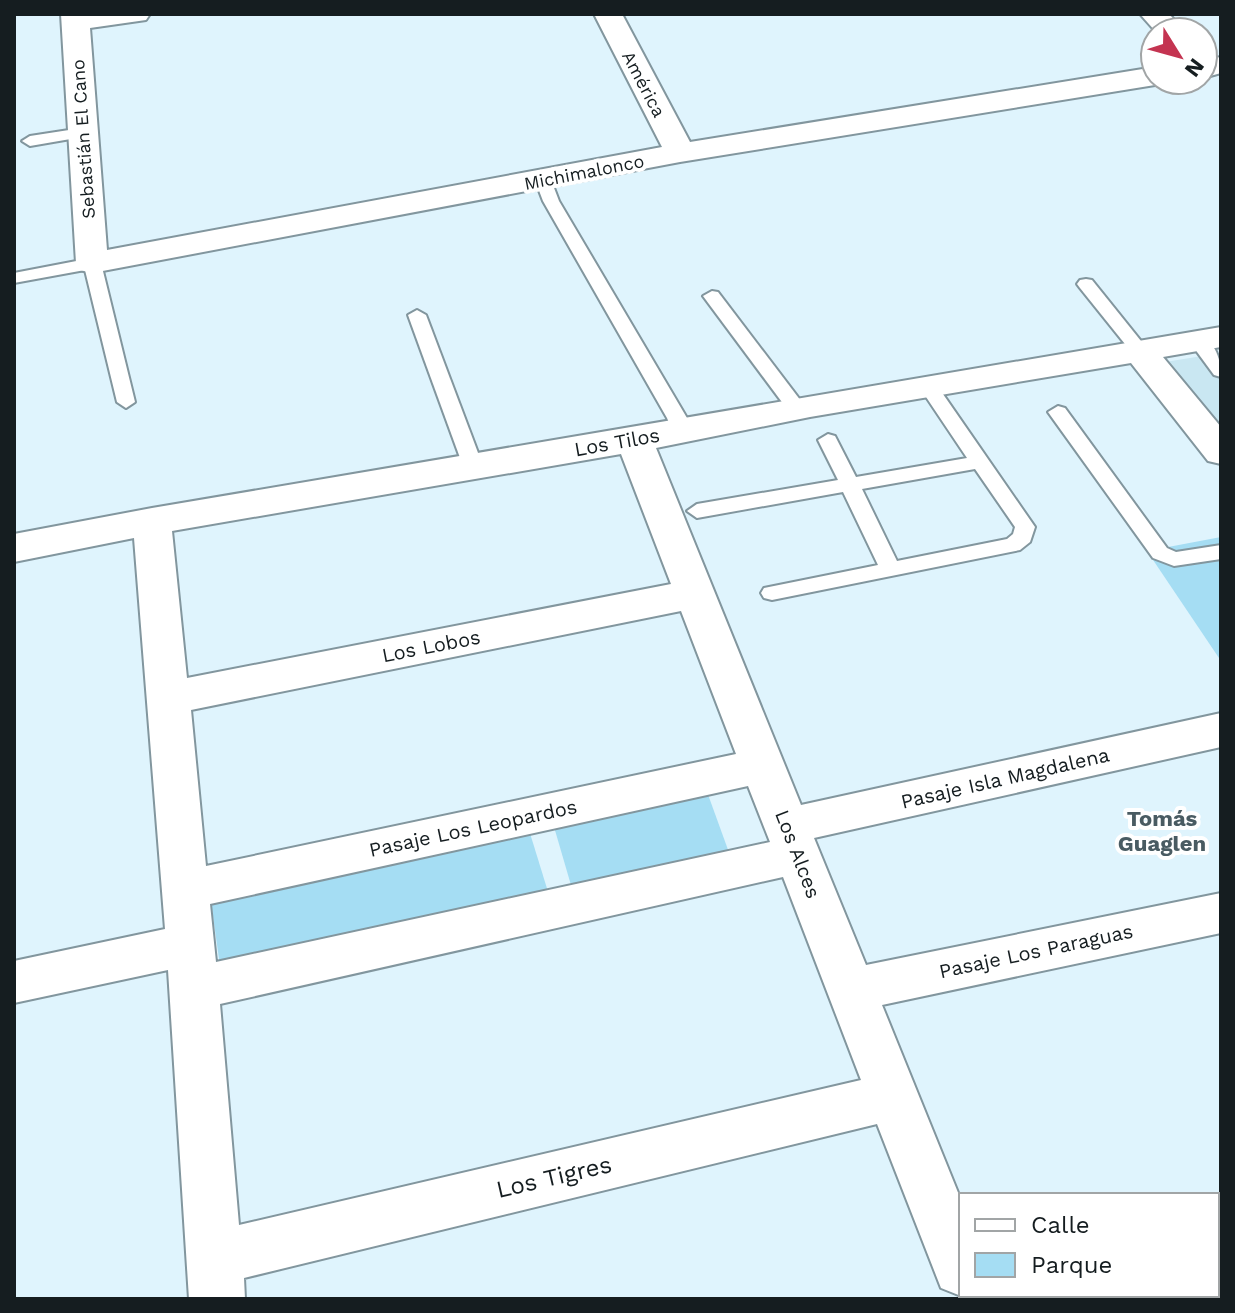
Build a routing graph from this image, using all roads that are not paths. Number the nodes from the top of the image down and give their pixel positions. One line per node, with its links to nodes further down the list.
1 (136, 14): 3 (street)
2 (608, 14): 7 (street, América)
3 (75, 18): 5 (street, Sebastián El Cano)
4 (1139, 79): 7 (street, Michimalonco)
5 (82, 133): 6 (lane); 9 (street, Sebastián El Cano)
6 (30, 141)
7 (680, 153): 8 (street, Michimalonco)
8 (543, 180): 9 (street, Michimalonco); 21 (lane)
9 (92, 263): 10 (lane, Michimalonco); 18 (lane)
10 (14, 278)
11 (1086, 284): 15 (lane)
12 (712, 296): 19 (lane)
13 (417, 315): 26 (lane)
14 (1210, 339): 15 (street, Los Tilos); 16 (lane)
15 (1139, 350): 17 (street, Los Tilos); 24 (street)
16 (1221, 371)
17 (929, 388): 19 (street, Los Tilos); 25 (lane)
18 (126, 402)
19 (797, 409): 21 (street, Los Tilos)
20 (1058, 412): 31 (lane)
21 (681, 431): 22 (street, Los Tilos)
22 (634, 440): 26 (street, Los Tilos); 34 (street, Los Alces)
23 (828, 440): 27 (lane)
24 (1221, 452)
25 (980, 462): 27 (lane); 32 (lane)
26 (473, 466): 29 (street, Los Tilos)
27 (849, 487): 28 (lane); 32 (lane)
28 (697, 511)
29 (152, 521): 30 (street, Los Tilos); 35 (street)
30 (14, 548)
31 (1221, 552)
32 (890, 567): 33 (lane)
33 (772, 593)
34 (695, 594): 35 (street, Los Lobos); 37 (street, Los Alces)
35 (168, 698): 39 (street)
36 (1221, 730): 38 (street, Pasaje Isla Magdalena)
37 (763, 766): 38 (street, Los Alces); 39 (street, Pasaje Los Leopardos)
38 (793, 840): 41 (street, Pasaje Isla Magdalena); 43 (street, Los Alces)
39 (183, 890): 41 (street)
40 (1221, 913): 43 (street, Pasaje Los Paraguas)
41 (191, 967): 42 (street, Pasaje Isla Magdalena); 46 (street)
42 (14, 982)
43 (851, 990): 44 (street, Los Alces)
44 (893, 1096): 45 (street, Los Alces); 46 (street, Los Tigres)
45 (959, 1264)
46 (215, 1278)

